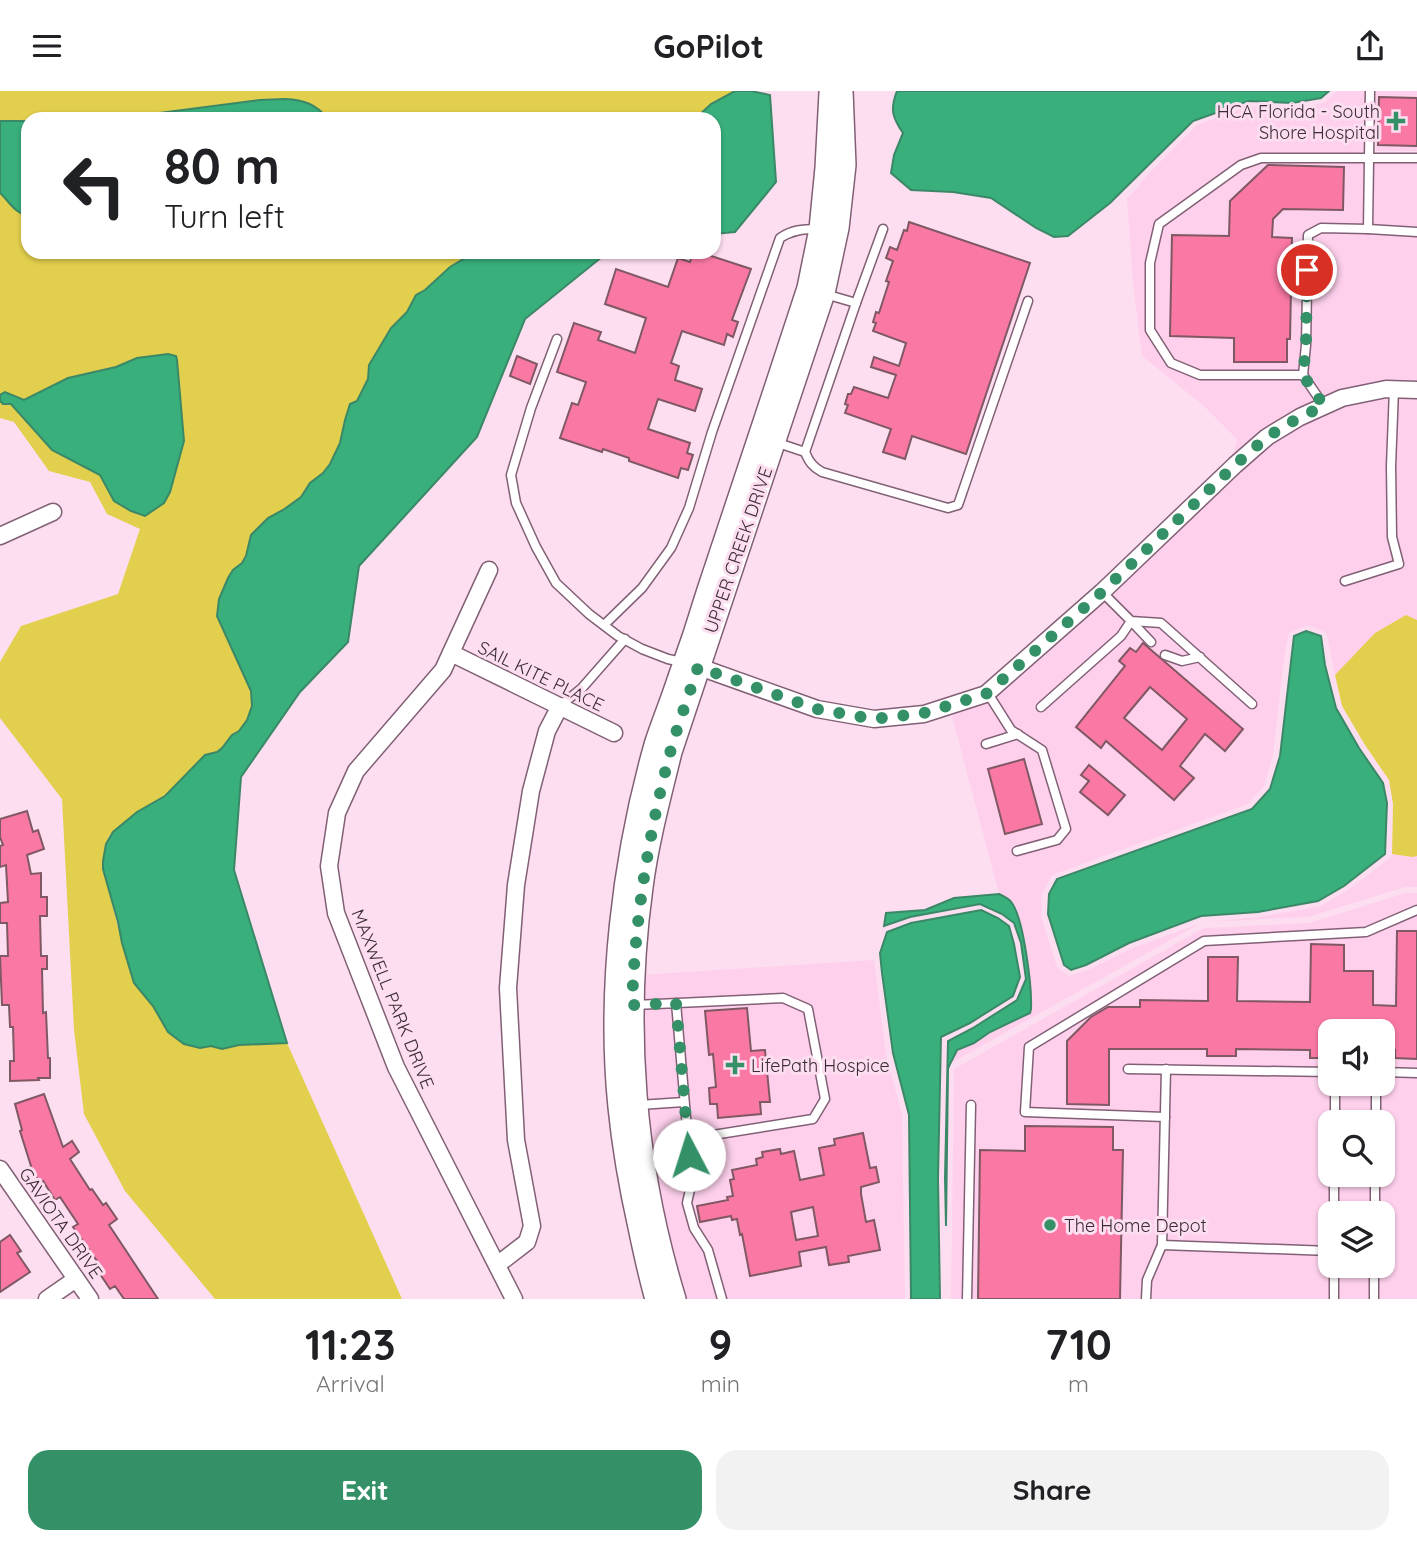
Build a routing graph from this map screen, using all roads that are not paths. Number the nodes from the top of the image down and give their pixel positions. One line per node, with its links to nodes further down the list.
1 (830, 91): 6 (street, UPPER CREEK DRIVE)
2 (842, 91): 10 (street, UPPER CREEK DRIVE)
3 (1370, 91): 4 (lane)
4 (1368, 157): 5 (lane); 8 (lane); 14 (lane)
5 (1417, 158)
6 (820, 229): 10 (street, UPPER CREEK DRIVE); 26 (lane)
7 (883, 229): 12 (lane)
8 (1368, 229): 9 (lane); 14 (lane)
9 (1417, 232)
10 (816, 291): 12 (lane); 18 (street, UPPER CREEK DRIVE); 32 (street, UPPER CREEK DRIVE)
11 (1028, 301): 19 (lane)
12 (856, 303): 19 (lane)
13 (558, 339): 26 (lane)
14 (1303, 375): 17 (lane)
15 (1394, 389): 16 (street); 17 (street); 23 (lane)
16 (1417, 390)
17 (1324, 406): 24 (street)
18 (775, 442): 19 (lane); 32 (street, UPPER CREEK DRIVE)
19 (805, 452)
20 (53, 512): 21 (street)
21 (0, 536)
22 (489, 570): 29 (street, MAXWELL PARK DRIVE)
23 (1345, 581)
24 (1102, 592): 25 (lane); 33 (street)
25 (1131, 621): 28 (lane); 31 (lane); 36 (lane)
26 (604, 625): 27 (lane)
27 (625, 639): 32 (lane); 35 (lane)
28 (1151, 642)
29 (451, 653): 35 (street, SAIL KITE PLACE); 57 (street, MAXWELL PARK DRIVE)
30 (1165, 655): 31 (lane)
31 (1200, 657): 34 (lane)
32 (691, 664): 33 (street); 43 (street, UPPER CREEK DRIVE); 51 (street, UPPER CREEK DRIVE)
33 (987, 692): 38 (lane)
34 (1252, 704)
35 (560, 706): 37 (street, SAIL KITE PLACE); 57 (street)
36 (1041, 708)
37 (614, 733)
38 (1018, 734): 39 (lane); 40 (lane)
39 (986, 744)
40 (1017, 852)
41 (1417, 910): 52 (lane)
42 (676, 1003): 43 (lane); 49 (lane); 53 (lane)
43 (632, 1005): 51 (street, UPPER CREEK DRIVE)
44 (1128, 1069): 45 (lane)
45 (1166, 1069): 46 (lane); 52 (lane)
46 (1318, 1072)
47 (1395, 1072): 48 (lane)
48 (1417, 1073)
49 (684, 1102): 51 (lane); 53 (lane)
50 (971, 1105): 67 (lane)
51 (628, 1106): 64 (street, UPPER CREEK DRIVE); 65 (street, UPPER CREEK DRIVE)
52 (1165, 1117): 55 (lane)
53 (688, 1139): 66 (lane)
54 (0, 1169): 60 (street, GAVIOTA DRIVE)
55 (1162, 1245): 56 (lane); 68 (lane)
56 (1318, 1251)
57 (497, 1265): 63 (street, MAXWELL PARK DRIVE)
58 (1334, 1278): 69 (lane)
59 (1374, 1278): 70 (lane)
60 (76, 1279): 61 (street); 62 (street, GAVIOTA DRIVE)
61 (47, 1299)
62 (90, 1299)
63 (514, 1299)
64 (656, 1299)
65 (675, 1299)
66 (722, 1299)
67 (967, 1299)
68 (1146, 1299)
69 (1334, 1299)
70 (1374, 1299)

